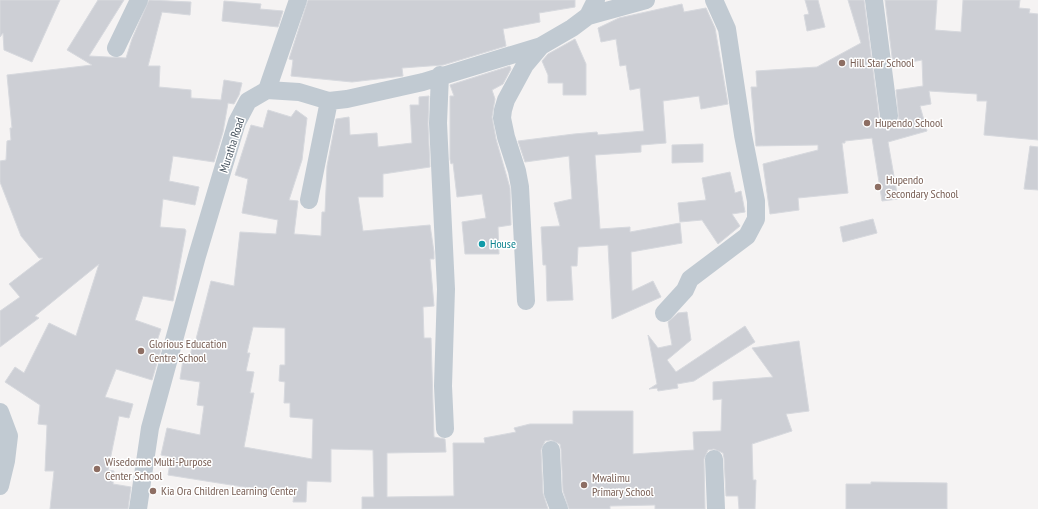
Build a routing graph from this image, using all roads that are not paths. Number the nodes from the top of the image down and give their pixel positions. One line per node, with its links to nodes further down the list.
1 (139, 0): 9 (street)
2 (298, 0): 11 (street)
3 (596, 0): 7 (street)
4 (646, 0): 7 (street)
5 (714, 0): 16 (street)
6 (874, 0): 13 (street)
7 (588, 16): 8 (street)
8 (541, 46): 10 (street); 15 (street)
9 (116, 48)
10 (440, 75): 12 (street); 18 (street)
11 (267, 90): 12 (street); 22 (street, Muratha Road)
12 (328, 101): 14 (street)
13 (889, 116)
14 (309, 200)
15 (526, 302)
16 (664, 313)
17 (0, 412): 21 (street)
18 (445, 429)
19 (551, 450): 23 (street)
20 (714, 459): 24 (street)
21 (0, 486)
22 (138, 509)
23 (559, 509)
24 (716, 509)

